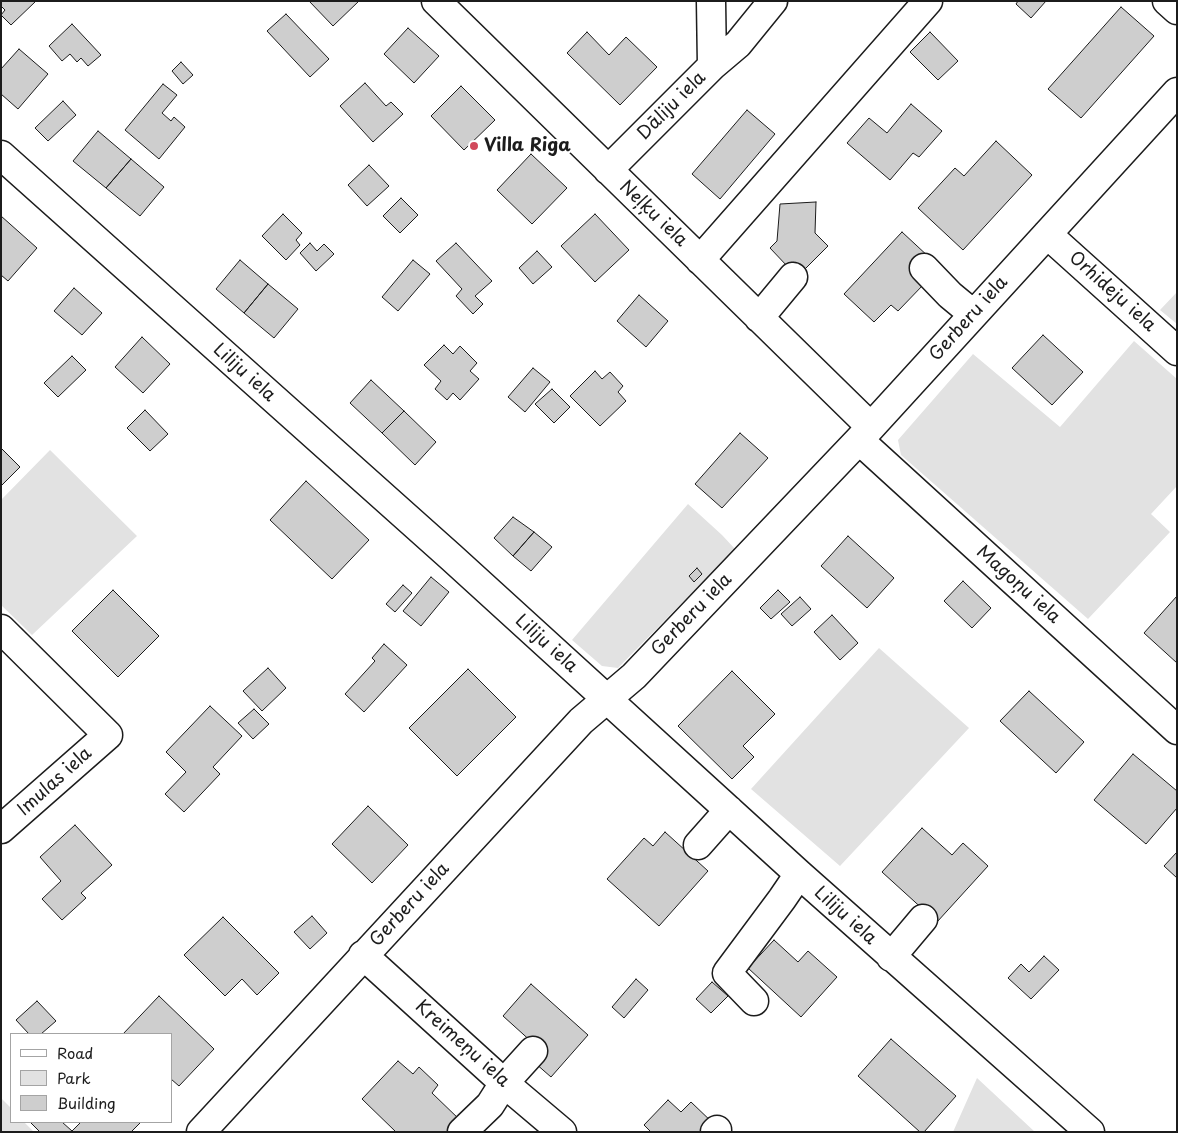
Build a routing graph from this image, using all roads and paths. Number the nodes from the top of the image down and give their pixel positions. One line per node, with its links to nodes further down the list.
1 (436, 1): 10 (street, Neļķu iela)
2 (711, 1): 7 (street, Dāliju iela)
3 (774, 1): 7 (street)
4 (928, 1): 12 (street)
5 (1167, 1): 6 (street)
6 (1177, 10)
7 (712, 66): 10 (street, Dāliju iela)
8 (1177, 92): 11 (street, Gerberu iela)
9 (1, 155): 20 (street, Liliju iela)
10 (608, 170): 12 (street, Neļķu iela)
11 (1047, 234): 15 (street, Gerberu iela); 17 (street, Orhideju iela)
12 (700, 260): 16 (street, Neļķu iela)
13 (924, 268): 15 (street)
14 (793, 277): 16 (street)
15 (973, 314): 18 (street, Gerberu iela)
16 (759, 318): 18 (street, Neļķu iela)
17 (1177, 351)
18 (865, 434): 20 (street, Gerberu iela); 21 (street, Magoņu iela)
19 (1, 629): 23 (street, Imulas iela)
20 (607, 699): 22 (street, Liliju iela); 27 (street, Gerberu iela)
21 (1177, 730)
22 (729, 810): 24 (street); 25 (street, Liliju iela)
23 (1, 829)
24 (698, 845)
25 (799, 874): 28 (street, Liliju iela); 29 (street)
26 (923, 919): 28 (street)
27 (363, 955): 31 (street, Kreimeņu iela); 32 (street, Gerberu iela)
28 (891, 956): 35 (street, Liliju iela)
29 (754, 1002)
30 (533, 1051): 31 (street)
31 (504, 1083): 33 (street); 34 (street, Kreimeņu iela)
32 (201, 1132)
33 (462, 1132)
34 (562, 1132)
35 (1090, 1132)

